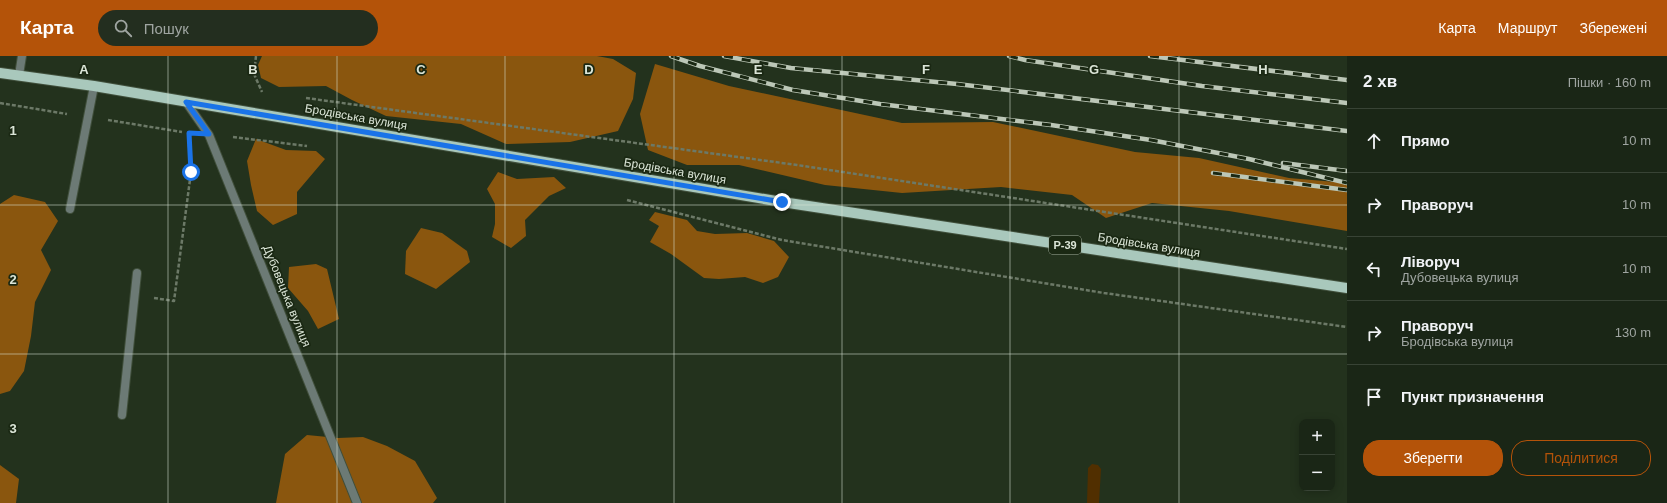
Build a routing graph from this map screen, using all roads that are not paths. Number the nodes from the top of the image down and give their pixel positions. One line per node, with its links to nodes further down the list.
1 (22, 56): 3 (street)
2 (0, 72): 3 (main road, Бродівська вулиця / Р-39)
3 (19, 75): 4 (main road, Бродівська вулиця / Р-39)
4 (94, 86): 5 (main road, Бродівська вулиця / Р-39); 6 (street)
5 (186, 102): 8 (main road, Бродівська вулиця / Р-39); 10 (street, Дубовецька вулиця)
6 (70, 209)
7 (137, 273): 9 (street)
8 (1347, 288)
9 (122, 415)
10 (357, 503)

